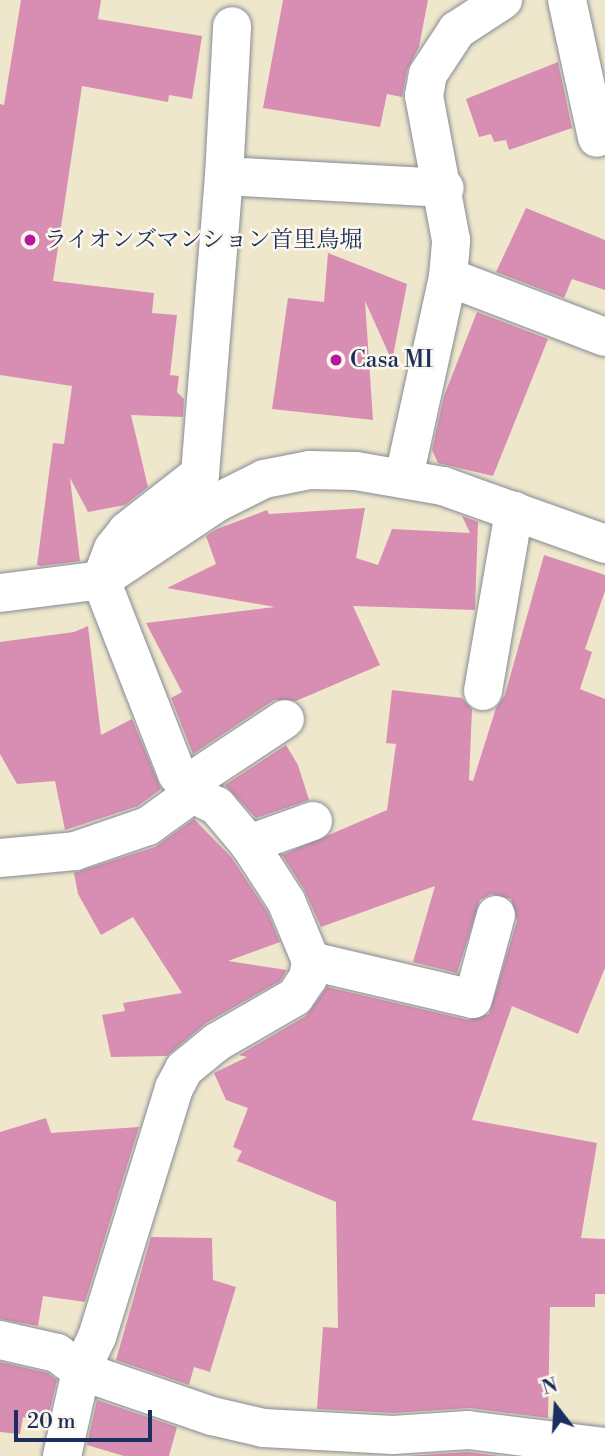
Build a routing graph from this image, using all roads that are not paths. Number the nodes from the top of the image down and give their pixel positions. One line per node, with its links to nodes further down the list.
1 (503, 0): 6 (street)
2 (567, 0): 4 (street)
3 (232, 26): 5 (street)
4 (597, 138)
5 (223, 176): 6 (street); 12 (street)
6 (444, 188): 7 (street)
7 (449, 276): 8 (street); 9 (street)
8 (605, 337)
9 (404, 477): 10 (street); 12 (street)
10 (513, 510): 11 (street); 14 (street)
11 (605, 544)
12 (101, 580): 13 (street); 16 (street)
13 (0, 593)
14 (483, 691)
15 (285, 719): 16 (street)
16 (192, 794): 18 (street); 19 (street)
17 (313, 821): 18 (street)
18 (249, 844): 21 (street)
19 (0, 858)
20 (496, 915): 21 (street)
21 (311, 961): 23 (street)
22 (0, 1340): 23 (street)
23 (81, 1371): 24 (street); 26 (street)
24 (392, 1445): 25 (street)
25 (600, 1450)
26 (62, 1456)

